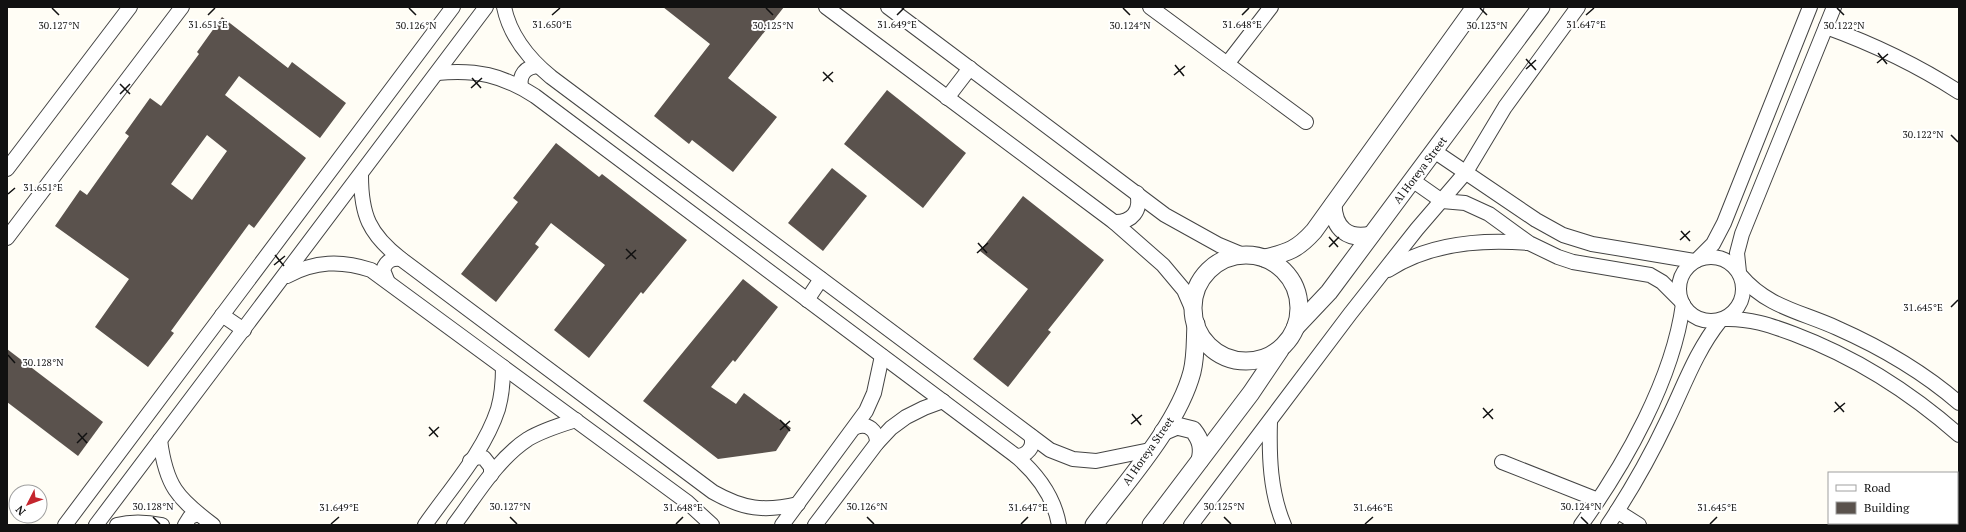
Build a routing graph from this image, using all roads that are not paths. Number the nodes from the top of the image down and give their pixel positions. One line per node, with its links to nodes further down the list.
1 (130, 7): 25 (street)
2 (182, 7): 34 (street)
3 (453, 7): 47 (street)
4 (486, 7): 19 (street)
5 (504, 7): 17 (street)
6 (826, 7): 22 (street)
7 (888, 7): 18 (street)
8 (1150, 7): 16 (street)
9 (1271, 7): 16 (street)
10 (1475, 7): 31 (street)
11 (1541, 7): 24 (street, Al Horeya Street)
12 (1578, 7): 26 (street)
13 (1810, 7): 39 (street)
14 (1834, 7): 15 (street)
15 (1826, 27): 21 (street); 41 (street)
16 (1227, 64): 23 (street)
17 (538, 66): 20 (street); 43 (street)
18 (970, 68): 22 (street); 29 (street)
19 (437, 73): 20 (street); 27 (street)
20 (521, 88): 45 (street)
21 (1959, 92)
22 (947, 98): 32 (street)
23 (1306, 122)
24 (1434, 151): 26 (street); 28 (street, Al Horeya Street)
25 (7, 169)
26 (1466, 172): 30 (street); 39 (street)
27 (361, 175): 38 (street); 42 (street)
28 (1412, 180): 30 (street); 33 (street, Al Horeya Street)
29 (1136, 193): 32 (street); 36 (street)
30 (1442, 201): 35 (street); 40 (street)
31 (1333, 205): 33 (street); 37 (street)
32 (1114, 222): 48 (street)
33 (1371, 235): 50 (street, Al Horeya Street)
34 (7, 238)
35 (1529, 243): 40 (street); 46 (street)
36 (1243, 255): 37 (street); 48 (street)
37 (1264, 258): 50 (street)
38 (401, 260): 44 (street); 72 (street)
39 (1696, 261): 41 (street); 46 (street)
40 (1381, 274): 59 (street)
41 (1740, 274): 49 (street); 55 (street)
42 (284, 277): 44 (street); 51 (street)
43 (821, 279): 45 (street); 63 (street)
44 (387, 280): 54 (street)
45 (808, 300): 53 (street)
46 (1682, 302): 49 (street); 73 (street)
47 (222, 315): 51 (street); 78 (street)
48 (1195, 318): 52 (street); 61 (street, Al Horeya Street)
49 (1722, 320): 57 (street); 76 (street)
50 (1295, 328): 52 (street)
51 (244, 330): 64 (street)
52 (1283, 346): 68 (street)
53 (882, 356): 56 (street); 60 (street)
54 (503, 367): 58 (street); 69 (street)
55 (1955, 399): 57 (street)
56 (943, 401): 65 (street); 67 (street)
57 (1935, 414): 62 (street)
58 (576, 420): 71 (street); 74 (street)
59 (1270, 421): 92 (street); 93 (street)
60 (856, 427): 65 (street); 75 (street)
61 (1163, 432): 66 (street, Al Horeya Street); 68 (street)
62 (1959, 434)
63 (1031, 436): 66 (street); 67 (street)
64 (160, 440): 77 (street); 79 (street)
65 (877, 443): 88 (street)
66 (1150, 450): 90 (street, Al Horeya Street)
67 (1016, 456): 89 (street)
68 (1200, 460): 91 (street)
69 (470, 461): 71 (street); 84 (street)
70 (1502, 462): 73 (street)
71 (491, 475): 85 (street)
72 (700, 483): 74 (street); 75 (street)
73 (1602, 494): 76 (street); 94 (street)
74 (687, 502): 86 (street)
75 (798, 504): 87 (street)
76 (1621, 505): 95 (street); 96 (street)
77 (198, 514): 82 (street); 83 (street)
78 (65, 525)
79 (96, 525)
80 (117, 525): 81 (street)
81 (162, 525)
82 (184, 525)
83 (213, 525)
84 (424, 525)
85 (454, 525)
86 (712, 525)
87 (782, 525)
88 (815, 525)
89 (1059, 525)
90 (1094, 525)
91 (1151, 525)
92 (1190, 525)
93 (1284, 525)
94 (1581, 525)
95 (1608, 525)
96 (1639, 525)

